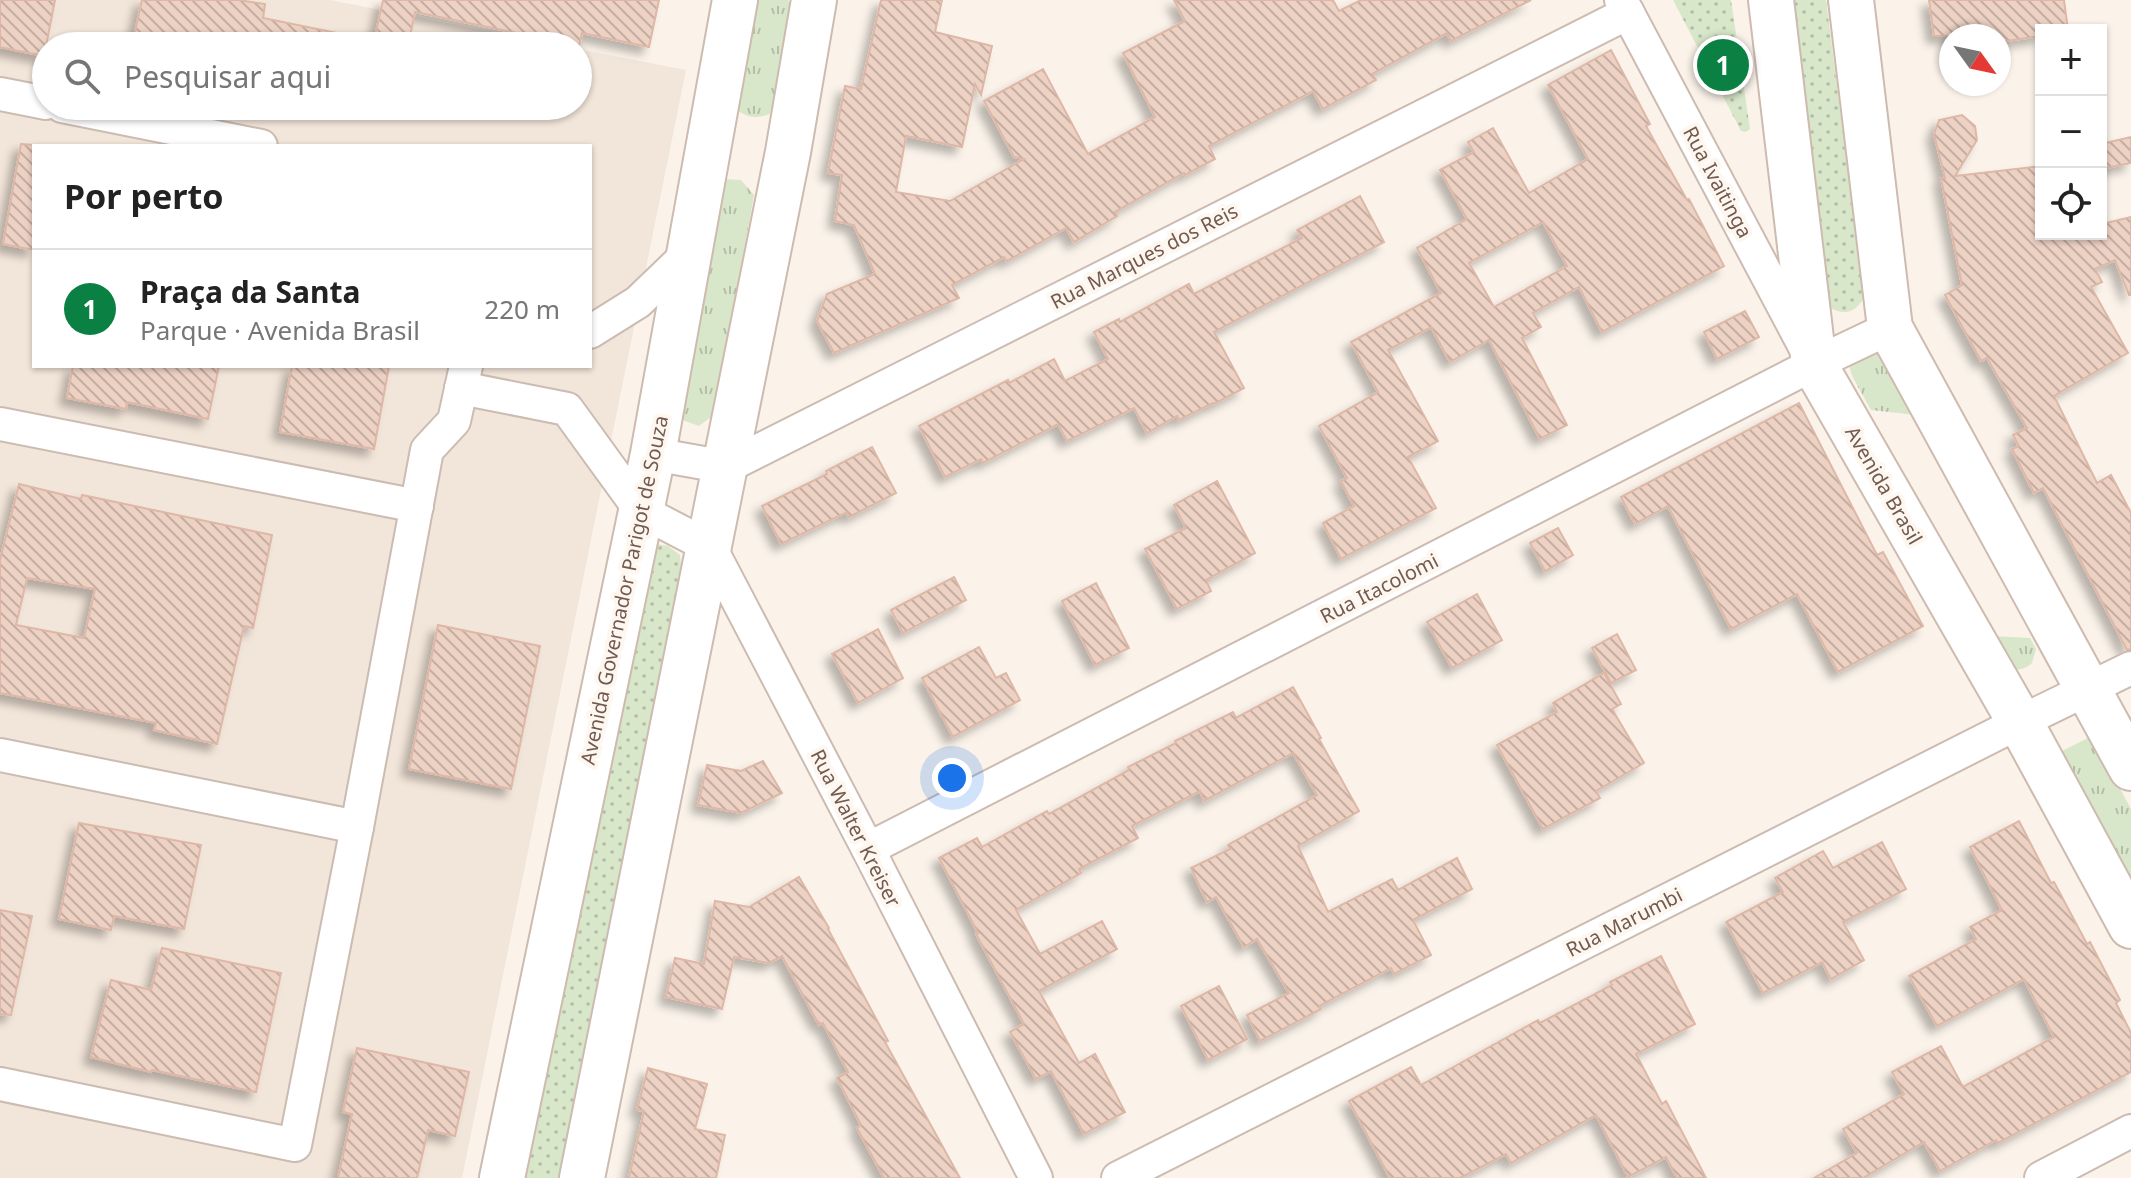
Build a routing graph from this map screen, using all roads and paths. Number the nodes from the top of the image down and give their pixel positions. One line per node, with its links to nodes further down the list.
1 (735, 0): 10 (street, Avenida Governador Parigot de Souza)
2 (814, 0): 17 (street)
3 (1771, 0): 13 (street, Avenida Brasil)
4 (1851, 0): 11 (street)
5 (1625, 6): 13 (street, Rua Ivaitinga); 17 (street, Rua Marques dos Reis)
6 (0, 94): 7 (street)
7 (32, 100)
8 (132, 120): 9 (street)
9 (251, 144)
10 (691, 251): 12 (street); 16 (street, Avenida Governador Parigot de Souza)
11 (1890, 328): 13 (street, Rua Itacolomi); 22 (street)
12 (592, 331)
13 (1814, 364): 23 (street, Avenida Brasil); 27 (street, Rua Itacolomi)
14 (463, 377): 18 (street); 19 (street)
15 (0, 424): 18 (street)
16 (653, 454): 17 (street); 19 (street, Avenida Governador Parigot de Souza)
17 (726, 467): 20 (street)
18 (417, 506): 26 (street)
19 (641, 511): 20 (street); 31 (street, Avenida Governador Parigot de Souza)
20 (710, 547): 27 (street, Rua Walter Kreiser); 32 (street)
21 (2131, 668): 22 (street, Rua Marumbi)
22 (2088, 689): 23 (street, Rua Marumbi); 25 (street)
23 (2020, 722): 28 (street, Avenida Brasil); 34 (street, Rua Marumbi)
24 (0, 755): 26 (street)
25 (2131, 768)
26 (357, 827): 29 (street)
27 (868, 849): 33 (street, Rua Walter Kreiser)
28 (2131, 926)
29 (0, 1084)
30 (2131, 1131): 35 (street)
31 (502, 1178)
32 (582, 1178)
33 (1036, 1178)
34 (1118, 1178)
35 (2041, 1178)

